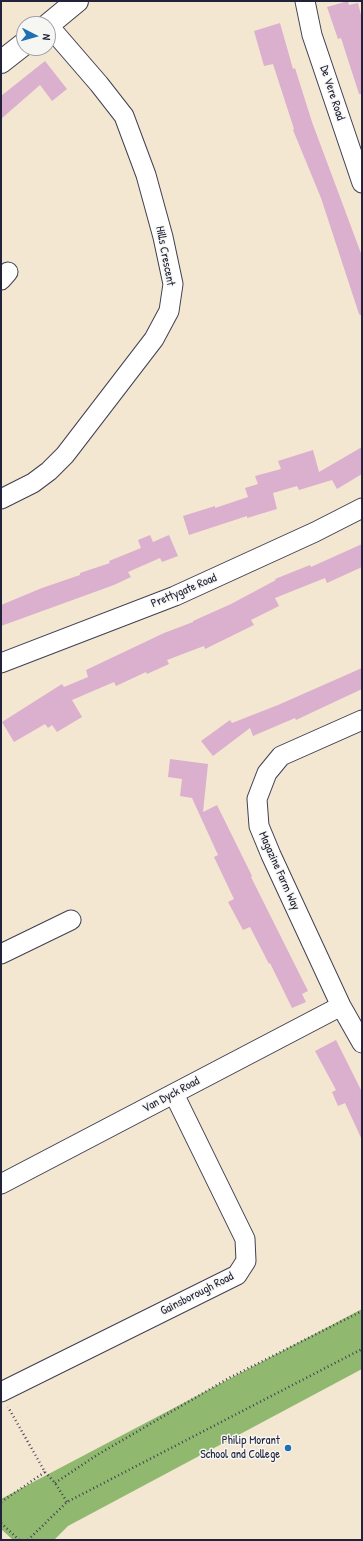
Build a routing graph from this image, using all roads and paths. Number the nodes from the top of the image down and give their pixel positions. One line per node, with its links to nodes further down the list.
1 (77, 1): 3 (street)
2 (304, 1): 7 (street, De Vere Road)
3 (56, 18)
4 (56, 34): 8 (street, Hills Crescent)
5 (16, 50): 6 (street)
6 (1, 62)
7 (362, 183)
8 (1, 499)
9 (362, 508): 10 (street, Prettygate Road)
10 (1, 663)
11 (362, 720): 14 (street, Magazine Farm Way)
12 (71, 920): 13 (street)
13 (1, 954)
14 (341, 1006): 15 (street, Magazine Farm Way); 16 (street, Van Dyck Road)
15 (362, 1043)
16 (174, 1094): 17 (street, Van Dyck Road); 20 (street, Gainsborough Road)
17 (1, 1184)
18 (362, 1311): 22 (path)
19 (362, 1349): 24 (path)
20 (3, 1397): 21 (path)
21 (45, 1472): 22 (path); 23 (path)
22 (55, 1483): 24 (path)
23 (1, 1502)
24 (67, 1502): 27 (path)
25 (1, 1523): 26 (path)
26 (19, 1540)
27 (28, 1540)

